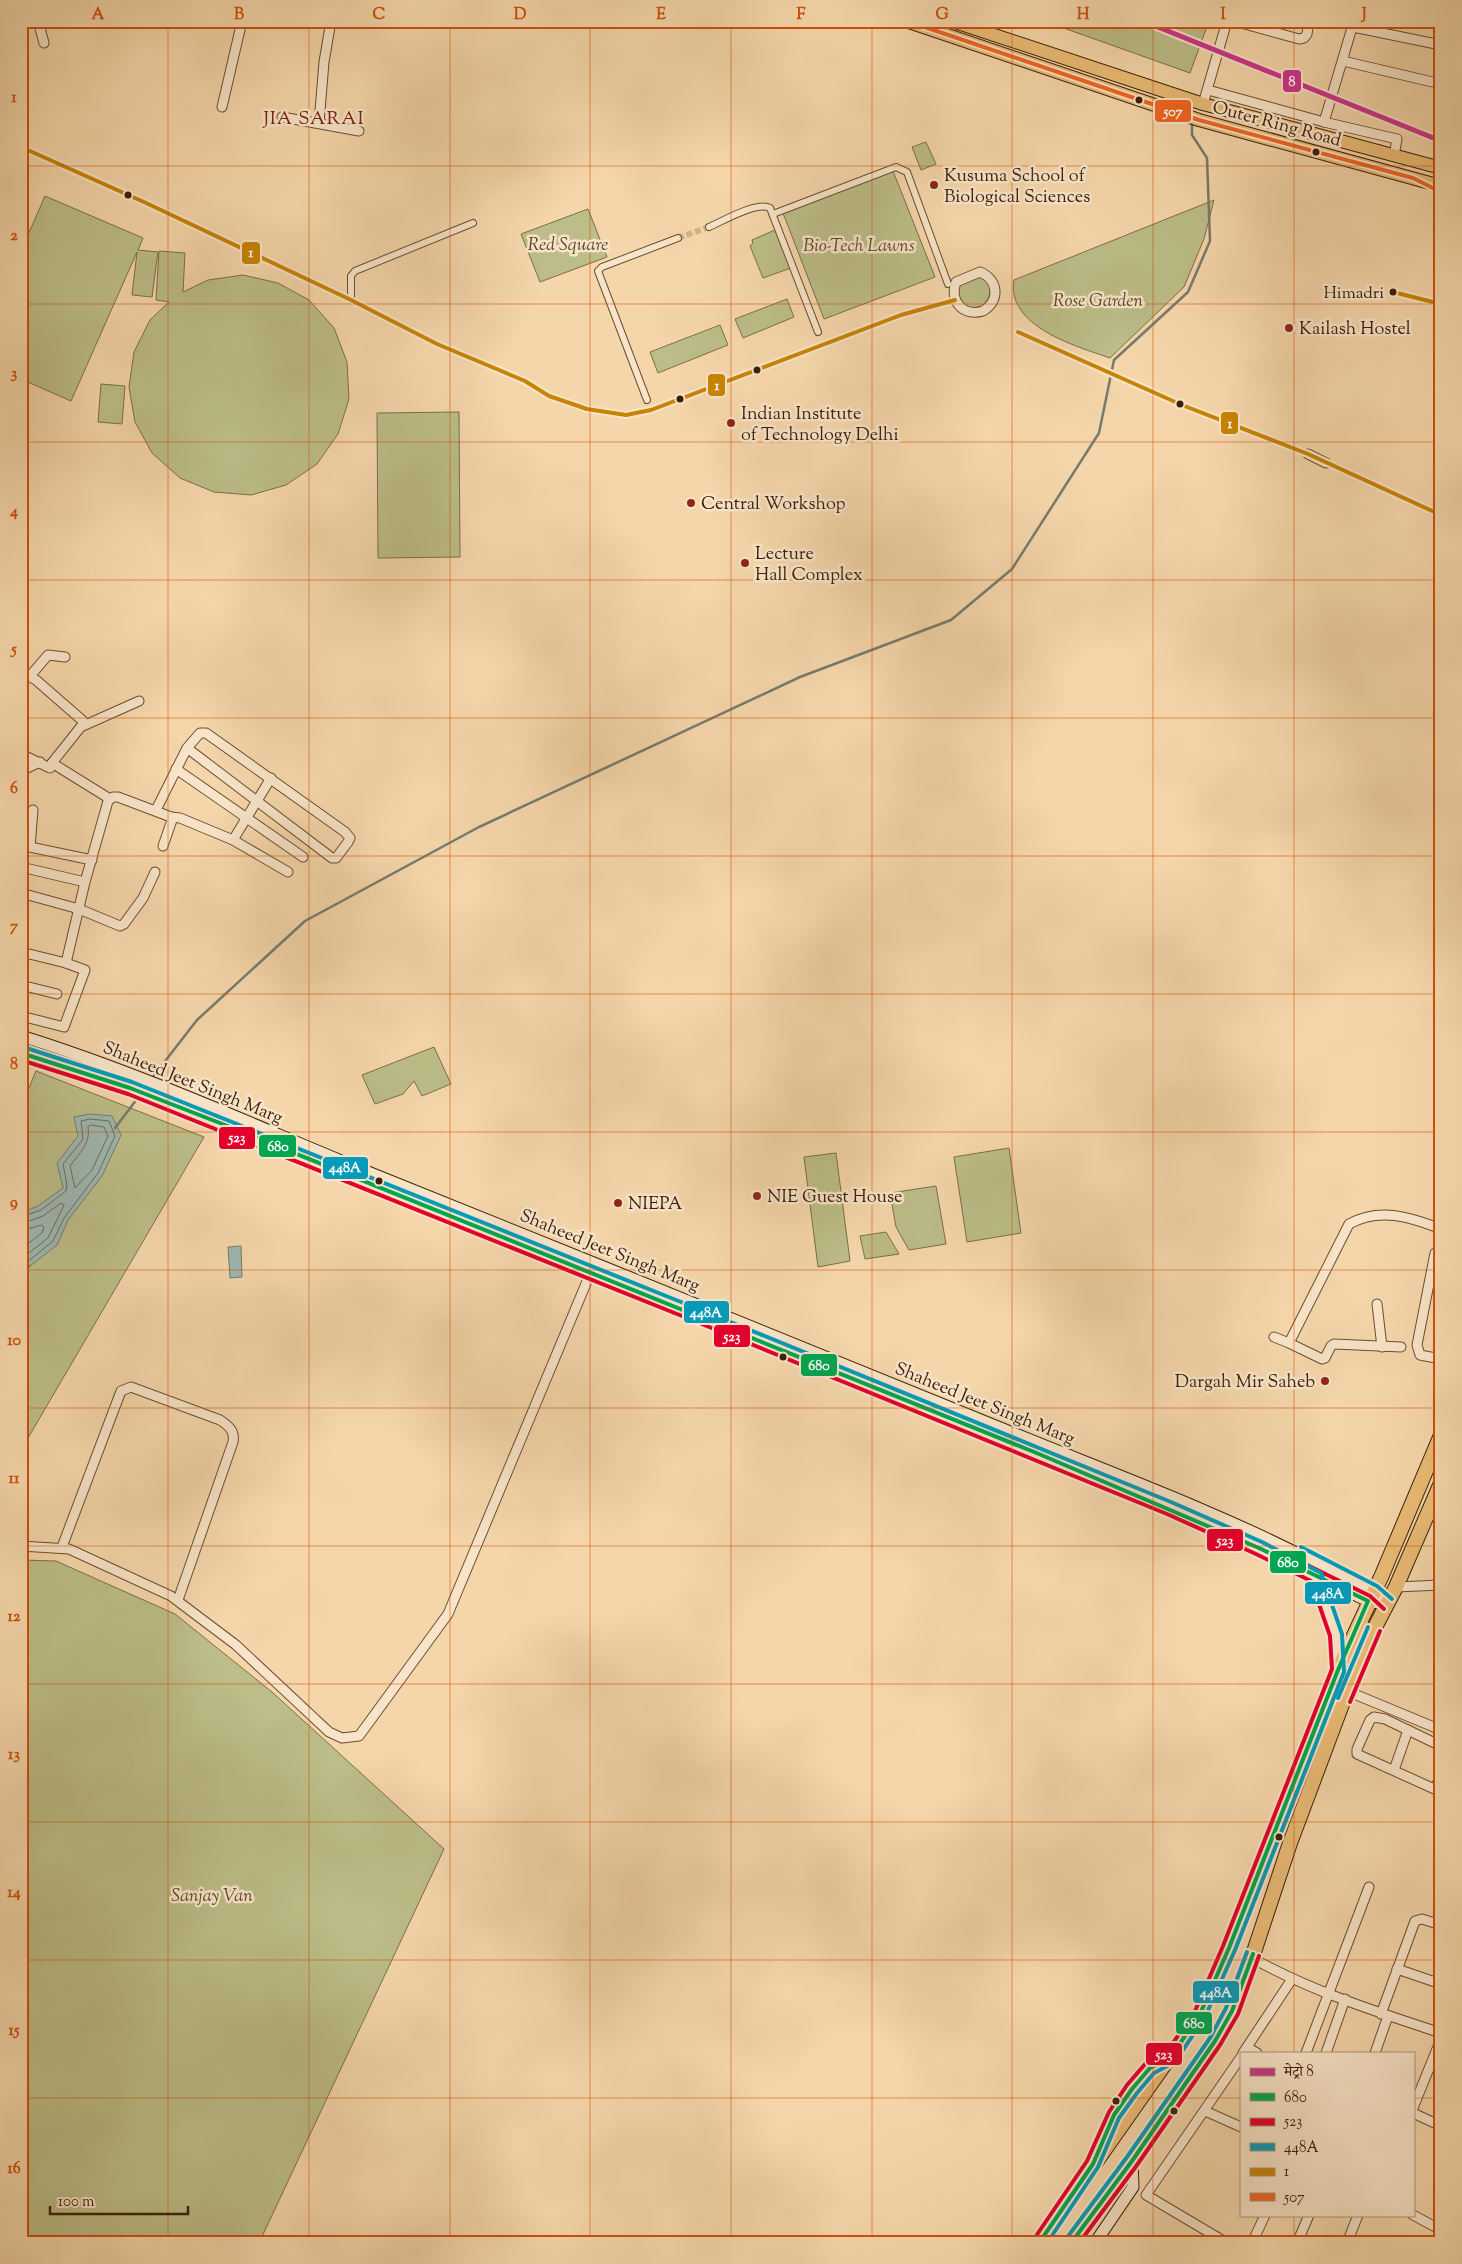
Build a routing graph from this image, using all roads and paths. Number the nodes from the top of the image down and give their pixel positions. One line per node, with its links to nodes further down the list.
1 (38, 21): 10 (street)
2 (242, 21): 17 (street)
3 (331, 21): 21 (street)
4 (906, 21): 25 (main road, Outer Ring Road)
5 (952, 21): 15 (main road, Outer Ring Road)
6 (1227, 21): 14 (street)
7 (1234, 21): 8 (street)
8 (1309, 21)
9 (1352, 23): 11 (street); 12 (street)
10 (44, 43)
11 (1441, 45)
12 (1343, 60): 13 (street); 20 (street)
13 (1441, 84)
14 (1208, 90): 15 (street); 16 (street)
15 (1203, 104): 19 (main road, Outer Ring Road)
16 (1268, 106): 19 (street); 20 (street)
17 (222, 107)
18 (282, 117): 21 (street)
19 (1263, 120): 23 (main road, Outer Ring Road)
20 (1324, 122): 23 (street)
21 (319, 124): 22 (street)
22 (360, 131)
23 (1394, 156): 24 (main road, Outer Ring Road)
24 (1441, 168)
25 (1441, 186)
26 (773, 214): 28 (street); 31 (street); 33 (street)
27 (473, 223): 32 (street)
28 (709, 227)
29 (678, 238): 34 (street)
30 (962, 280): 30 (street)
31 (948, 284)
32 (351, 300)
33 (818, 332)
34 (647, 400)
35 (1308, 454): 36 (street)
36 (1326, 462)
37 (65, 657): 38 (street)
38 (25, 674): 40 (street)
39 (139, 701): 40 (street)
40 (83, 726): 44 (street)
41 (187, 748): 45 (street); 47 (street); 49 (street)
42 (21, 754): 43 (street)
43 (40, 762): 44 (street); 46 (street)
44 (52, 763): 48 (street)
45 (176, 770): 51 (street); 53 (street)
46 (21, 771)
47 (271, 778): 49 (street); 49 (street)
48 (110, 799): 51 (street); 57 (street)
49 (258, 800): 53 (street)
50 (33, 810): 57 (street)
51 (156, 810): 52 (street)
52 (171, 817): 54 (street); 55 (street)
53 (246, 818): 54 (street); 56 (street)
54 (233, 840): 60 (street)
55 (163, 846)
56 (303, 857)
57 (92, 860): 61 (street)
58 (21, 867): 61 (street)
59 (156, 872): 63 (street)
60 (288, 872)
61 (85, 882): 63 (street)
62 (21, 893): 63 (street)
63 (79, 909): 65 (street)
64 (21, 952): 65 (street)
65 (66, 964): 68 (street)
66 (21, 985): 67 (street)
67 (57, 994)
68 (21, 1016)
69 (21, 1036): 89 (main road, Shaheed Jeet Singh Marg)
70 (21, 1053): 73 (main road, Shaheed Jeet Singh Marg)
71 (1441, 1229): 78 (street)
72 (1435, 1252): 74 (street)
73 (590, 1274): 86 (main road, Shaheed Jeet Singh Marg); 90 (street)
74 (1430, 1278): 75 (street); 81 (street)
75 (1441, 1278)
76 (1377, 1304): 79 (street)
77 (1274, 1337): 78 (street)
78 (1289, 1343): 79 (street)
79 (1382, 1347): 80 (street)
80 (1401, 1348)
81 (1441, 1359)
82 (1441, 1435): 89 (highway)
83 (1441, 1483): 88 (highway)
84 (21, 1546): 85 (street)
85 (62, 1547): 90 (street); 90 (street)
86 (1316, 1577): 89 (main road, Shaheed Jeet Singh Marg); 92 (main road)
87 (1441, 1585): 88 (street)
88 (1396, 1587): 91 (highway)
89 (1371, 1596): 91 (main road); 92 (highway)
90 (178, 1600)
91 (1388, 1604): 93 (highway)
92 (1338, 1670): 128 (highway)
93 (1347, 1691): 94 (street); 103 (highway)
94 (1419, 1721): 95 (street); 96 (street)
95 (1441, 1730)
96 (1411, 1732): 97 (street); 98 (street); 98 (street)
97 (1441, 1746)
98 (1394, 1770): 100 (street)
99 (1441, 1775): 100 (street)
100 (1438, 1790)
101 (1369, 1887): 107 (street)
102 (1441, 1925): 104 (street)
103 (1252, 1958): 105 (street); 122 (highway)
104 (1397, 1969): 106 (street); 109 (street)
105 (1292, 1978): 107 (street); 112 (street)
106 (1441, 1984)
107 (1329, 1993): 108 (street); 113 (street)
108 (1345, 1999): 109 (street); 114 (street)
109 (1385, 2015): 110 (street); 115 (street)
110 (1441, 2033)
111 (1441, 2039): 117 (street)
112 (1245, 2050)
113 (1306, 2052)
114 (1326, 2052)
115 (1375, 2052)
116 (1240, 2058): 118 (street)
117 (1414, 2106)
118 (1205, 2111): 121 (street); 131 (street)
119 (1414, 2113): 120 (street)
120 (1441, 2126)
121 (1240, 2128)
122 (1132, 2161): 129 (highway); 130 (main road)
123 (1265, 2216): 132 (street)
124 (1309, 2216): 133 (street)
125 (1358, 2216): 134 (street)
126 (1414, 2216): 127 (street)
127 (1441, 2230)
128 (1039, 2243)
129 (1071, 2243)
130 (1095, 2243)
131 (1227, 2243)
132 (1252, 2243)
133 (1296, 2243)
134 (1347, 2243)

